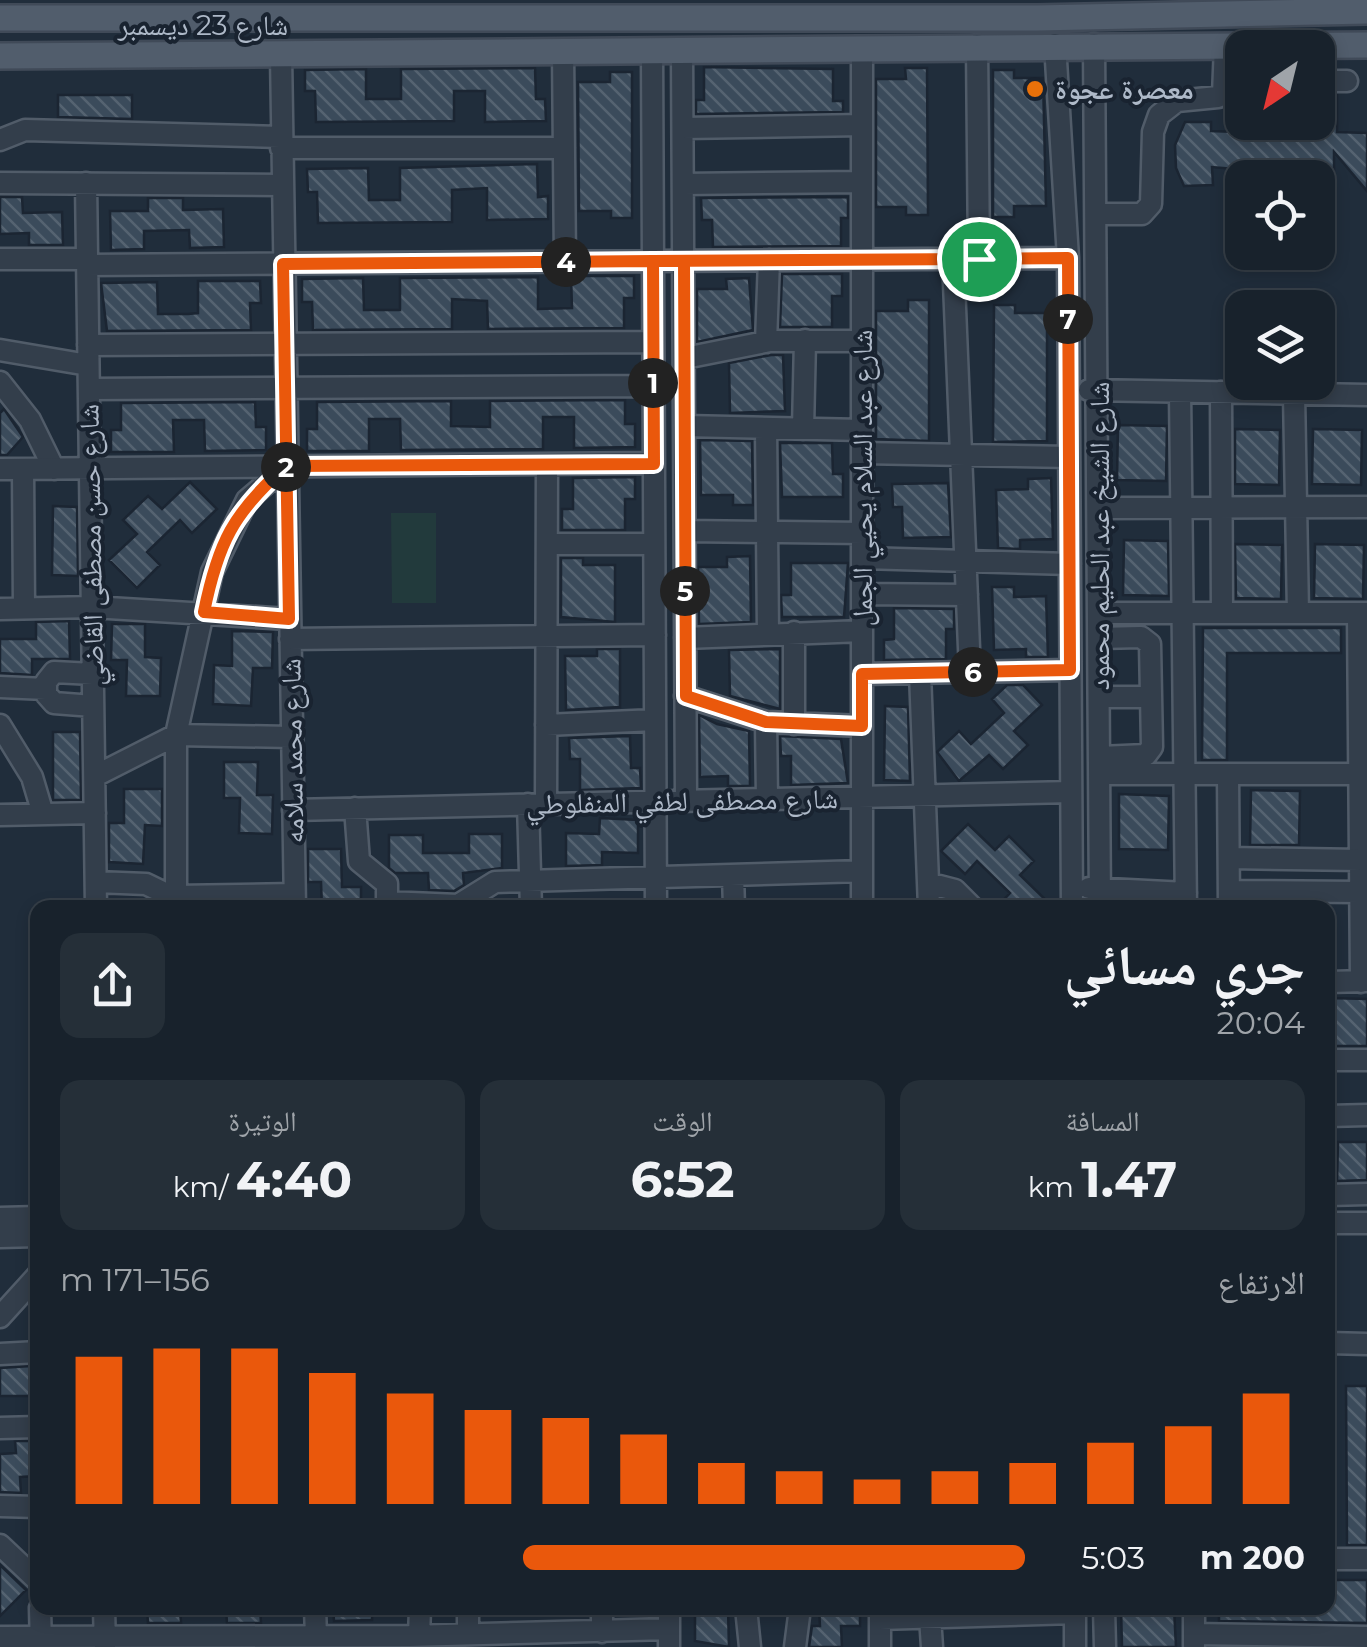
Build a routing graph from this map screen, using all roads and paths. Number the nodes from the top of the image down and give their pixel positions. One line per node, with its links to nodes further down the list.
1 (1191, 6): 9 (main road, شارع 23 ديسمبر); 12 (main road, شارع 23 ديسمبر)
2 (937, 7): 8 (main road, شارع 23 ديسمبر); 11 (main road, شارع 23 ديسمبر)
3 (286, 8): 10 (main road, شارع 23 ديسمبر); 14 (main road, شارع 23 ديسمبر)
4 (474, 8): 5 (main road, شارع 23 ديسمبر); 14 (main road, شارع 23 ديسمبر)
5 (574, 8): 6 (main road, شارع 23 ديسمبر)
6 (662, 8): 7 (main road, شارع 23 ديسمبر)
7 (757, 8): 8 (main road, شارع 23 ديسمبر)
8 (847, 8)
9 (1067, 8): 11 (main road, شارع 23 ديسمبر)
10 (122, 9): 13 (main road, شارع 23 ديسمبر)
11 (1036, 9)
12 (1367, 11)
13 (12, 12)
14 (410, 16): 25 (main road)
15 (1055, 44): 16 (main road, شارع 23 ديسمبر); 19 (main road, شارع 23 ديسمبر); 42 (street, شارع الشيخ عبد الحليم محمود)
16 (1094, 44): 20 (main road, شارع 23 ديسمبر); 41 (street, شارع الشيخ عبد الحليم محمود)
17 (1335, 45): 18 (main road, شارع 23 ديسمبر)
18 (1367, 45)
19 (978, 46): 21 (main road, شارع 23 ديسمبر); 45 (street)
20 (1225, 46): 30 (street)
21 (862, 48): 23 (main road, شارع 23 ديسمبر); 31 (street, شارع عبد السلام يحيي الجمل)
22 (652, 50): 23 (main road, شارع 23 ديسمبر); 24 (main road, شارع 23 ديسمبر); 48 (street)
23 (682, 50): 32 (street)
24 (563, 52): 25 (main road, شارع 23 ديسمبر); 35 (street)
25 (410, 54): 26 (main road, شارع 23 ديسمبر)
26 (281, 55): 27 (main road, شارع 23 ديسمبر); 34 (street, شارع محمد سلامه)
27 (0, 56)
28 (1335, 81): 29 (street)
29 (1347, 81)
30 (1223, 95): 41 (street)
31 (862, 125): 32 (street); 36 (street, شارع عبد السلام يحيي الجمل)
32 (684, 128): 39 (street)
33 (0, 140): 34 (street)
34 (280, 142): 35 (street); 40 (street, شارع محمد سلامه)
35 (564, 148): 51 (street)
36 (862, 182): 39 (street); 47 (street, شارع عبد السلام يحيي الجمل)
37 (0, 183): 38 (street)
38 (86, 183): 40 (street); 50 (street, شارع حسن مصطفى القاضي)
39 (684, 184): 49 (street)
40 (281, 186): 52 (street, شارع محمد سلامه)
41 (1098, 214): 66 (street, شارع الشيخ عبد الحليم محمود)
42 (1068, 258): 45 (street); 65 (street, شارع الشيخ عبد الحليم محمود)
43 (0, 259): 50 (street)
44 (952, 259): 45 (street); 47 (street); 78 (street)
45 (979, 259)
46 (769, 260): 47 (street); 49 (street); 56 (street)
47 (862, 260): 54 (street, شارع عبد السلام يحيي الجمل)
48 (653, 261): 49 (street); 51 (street); 55 (street)
49 (684, 261): 60 (street)
50 (87, 262): 52 (street); 59 (street, شارع حسن مصطفى القاضي)
51 (565, 262): 52 (street)
52 (283, 264): 57 (street, شارع محمد سلامه)
53 (805, 340): 54 (street); 56 (street); 75 (street)
54 (862, 341): 76 (street, شارع عبد السلام يحيي الجمل)
55 (653, 342): 57 (street); 62 (street)
56 (766, 342): 60 (street)
57 (284, 344): 59 (street); 63 (street, شارع محمد سلامه)
58 (0, 350): 59 (street)
59 (88, 355): 64 (street, شارع حسن مصطفى القاضي)
60 (684, 358): 73 (street)
61 (0, 382): 83 (street)
62 (654, 386): 63 (street); 81 (street)
63 (285, 388): 64 (street); 82 (street, شارع محمد سلامه)
64 (89, 389): 84 (street, شارع حسن مصطفى القاضي)
65 (1069, 389): 66 (street); 79 (street, شارع الشيخ عبد الحليم محمود)
66 (1098, 390): 67 (street); 88 (street, شارع الشيخ عبد الحليم محمود)
67 (1180, 392): 68 (street); 89 (street)
68 (1221, 392): 69 (street); 90 (street)
69 (1225, 392)
70 (1335, 395): 71 (street)
71 (1367, 395)
72 (1294, 400): 91 (street)
73 (685, 426): 74 (street); 92 (street)
74 (766, 428): 75 (street); 93 (street)
75 (803, 429): 76 (street)
76 (862, 430): 77 (street, شارع عبد السلام يحيي الجمل)
77 (862, 453): 78 (street); 94 (street, شارع عبد السلام يحيي الجمل)
78 (961, 455): 79 (street); 98 (street)
79 (1069, 456): 99 (street, شارع الشيخ عبد الحليم محمود)
80 (547, 464): 81 (street); 82 (street); 95 (street)
81 (654, 464): 96 (street)
82 (286, 466): 84 (street); 105 (street); 111 (street, شارع محمد سلامه)
83 (54, 468): 84 (street); 86 (street)
84 (90, 468): 102 (street, شارع حسن مصطفى القاضي)
85 (0, 469): 86 (street)
86 (23, 469): 104 (street)
87 (1367, 507): 91 (street)
88 (1099, 508): 89 (street); 107 (street, شارع الشيخ عبد الحليم محمود)
89 (1181, 508): 90 (street); 108 (street)
90 (1221, 508): 91 (street); 109 (street)
91 (1296, 508): 110 (street)
92 (686, 531): 93 (street); 117 (street)
93 (766, 532): 94 (street); 113 (street)
94 (863, 534): 97 (street, شارع عبد السلام يحيي الجمل)
95 (546, 544): 96 (street); 116 (street)
96 (654, 544): 115 (street)
97 (863, 558): 98 (street); 100 (street, شارع عبد السلام يحيي الجمل)
98 (966, 561): 99 (street); 101 (street)
99 (1070, 564): 119 (street, شارع الشيخ عبد الحليم محمود)
100 (862, 594): 101 (street); 112 (street, شارع عبد السلام يحيي الجمل)
101 (967, 595): 120 (street)
102 (92, 607): 104 (street); 105 (street); 122 (street, شارع حسن مصطفى القاضي)
103 (0, 608): 104 (street)
104 (24, 608)
105 (204, 612): 111 (street); 136 (street)
106 (1363, 612): 110 (street); 141 (street)
107 (1099, 613): 108 (street); 118 (street, شارع الشيخ عبد الحليم محمود)
108 (1182, 613): 109 (street); 139 (street)
109 (1222, 613): 110 (street)
110 (1298, 613)
111 (290, 629): 116 (street); 137 (street, شارع محمد سلامه)
112 (862, 631): 114 (street); 123 (street, شارع عبد السلام يحيي الجمل)
113 (768, 632): 114 (street); 117 (street)
114 (794, 632): 133 (street)
115 (655, 635): 116 (street); 130 (street)
116 (546, 636): 134 (street)
117 (685, 638): 126 (street)
118 (1099, 638): 127 (street, شارع الشيخ عبد الحليم محمود); 128 (street)
119 (1070, 670): 120 (street); 143 (street, شارع الشيخ عبد الحليم محمود)
120 (970, 672): 121 (street)
121 (920, 673): 123 (street); 144 (street)
122 (93, 674): 125 (street); 129 (street, شارع حسن مصطفى القاضي)
123 (862, 674): 135 (street, شارع عبد السلام يحيي الجمل)
124 (0, 687): 125 (street)
125 (46, 690): 129 (street)
126 (686, 696): 131 (street); 148 (street)
127 (1100, 697): 128 (street); 138 (street, شارع الشيخ عبد الحليم محمود)
128 (1151, 697): 138 (street)
129 (93, 706): 142 (street, شارع حسن مصطفى القاضي)
130 (655, 720): 134 (street); 147 (street)
131 (766, 722): 133 (street); 146 (street)
132 (0, 724): 153 (street)
133 (794, 724): 135 (street)
134 (546, 725): 149 (street)
135 (862, 726): 145 (street, شارع عبد السلام يحيي الجمل)
136 (176, 734): 137 (street); 142 (street); 169 (street)
137 (292, 737): 151 (street, شارع محمد سلامه)
138 (1100, 765): 139 (street); 165 (street, شارع الشيخ عبد الحليم محمود)
139 (1184, 774): 140 (street); 179 (street)
140 (1228, 774): 141 (street); 155 (street)
141 (1360, 774): 156 (street)
142 (95, 776): 152 (street, شارع حسن مصطفى القاضي)
143 (1071, 792): 144 (street, شارع مصطفى لطفي المنفلوطي); 164 (street, شارع الشيخ عبد الحليم محمود)
144 (924, 795): 145 (street, شارع مصطفى لطفي المنفلوطي); 162 (street)
145 (862, 796): 146 (street, شارع مصطفى لطفي المنفلوطي); 157 (street, شارع عبد السلام يحيي الجمل)
146 (767, 799): 148 (street, شارع مصطفى لطفي المنفلوطي)
147 (655, 801): 148 (street, شارع مصطفى لطفي المنفلوطي); 149 (street, شارع مصطفى لطفي المنفلوطي); 159 (street)
148 (686, 801)
149 (537, 804): 150 (street, شارع مصطفى لطفي المنفلوطي); 160 (street)
150 (355, 808): 151 (street, شارع مصطفى لطفي المنفلوطي); 171 (street)
151 (293, 810): 170 (street, شارع محمد سلامه)
152 (95, 813): 153 (street); 161 (street, شارع حسن مصطفى القاضي)
153 (43, 814): 154 (street)
154 (0, 815)
155 (1229, 858): 156 (street); 166 (street)
156 (1360, 860): 163 (street)
157 (862, 871): 158 (street); 176 (street, شارع عبد السلام يحيي الجمل)
158 (733, 875): 159 (street); 175 (street)
159 (656, 877): 160 (street); 174 (street)
160 (530, 881): 172 (street); 173 (street)
161 (96, 882): 167 (street, شارع حسن مصطفى القاضي); 168 (street)
162 (928, 883): 177 (street); 178 (street)
163 (1360, 892): 166 (street); 181 (street)
164 (1072, 897): 165 (street)
165 (1100, 898): 179 (street)
166 (1229, 899)
167 (96, 900)
168 (179, 900)
169 (183, 900)
170 (294, 900)
171 (387, 900)
172 (467, 900)
173 (531, 900)
174 (656, 900)
175 (734, 900)
176 (862, 900)
177 (929, 900)
178 (965, 900)
179 (1186, 900)
180 (1335, 982): 181 (street)
181 (1364, 982)
182 (1335, 1060): 183 (street)
183 (1367, 1060)
184 (1367, 1115): 185 (street)
185 (1335, 1116)
186 (1335, 1194): 187 (street)
187 (1367, 1194)
188 (0, 1218): 191 (street)
189 (1335, 1223): 190 (street)
190 (1367, 1223)
191 (30, 1230)
192 (30, 1232): 193 (street)
193 (0, 1237)
194 (30, 1284): 195 (street)
195 (0, 1317)
196 (1335, 1343): 197 (street)
197 (1367, 1344)
198 (30, 1352): 199 (street)
199 (0, 1354)
200 (30, 1427): 201 (street)
201 (0, 1428)
202 (0, 1506): 203 (street)
203 (30, 1507)
204 (0, 1546): 207 (street)
205 (1335, 1558): 206 (street)
206 (1367, 1559)
207 (30, 1574)
208 (40, 1615): 231 (street)
209 (104, 1615): 232 (street)
210 (315, 1615): 225 (street)
211 (418, 1615): 228 (street)
212 (468, 1615): 224 (street)
213 (602, 1615): 223 (street)
214 (747, 1615): 236 (street)
215 (799, 1615): 237 (street)
216 (880, 1615): 238 (street)
217 (905, 1615): 221 (street)
218 (971, 1615): 221 (street)
219 (1075, 1615): 240 (street)
220 (1104, 1615): 241 (street)
221 (930, 1617): 239 (street)
222 (669, 1628): 223 (street)
223 (602, 1632): 229 (street)
224 (468, 1635): 228 (street); 229 (street)
225 (316, 1636): 228 (street); 235 (street)
226 (1367, 1636): 230 (street)
227 (0, 1637): 231 (street)
228 (413, 1640)
229 (574, 1640)
230 (1194, 1640)
231 (41, 1642): 232 (street)
232 (104, 1642): 233 (street)
233 (167, 1642): 234 (street)
234 (235, 1642): 235 (street)
235 (292, 1642)
236 (750, 1647)
237 (795, 1647)
238 (880, 1647)
239 (932, 1647)
240 (1075, 1647)
241 (1105, 1647)

